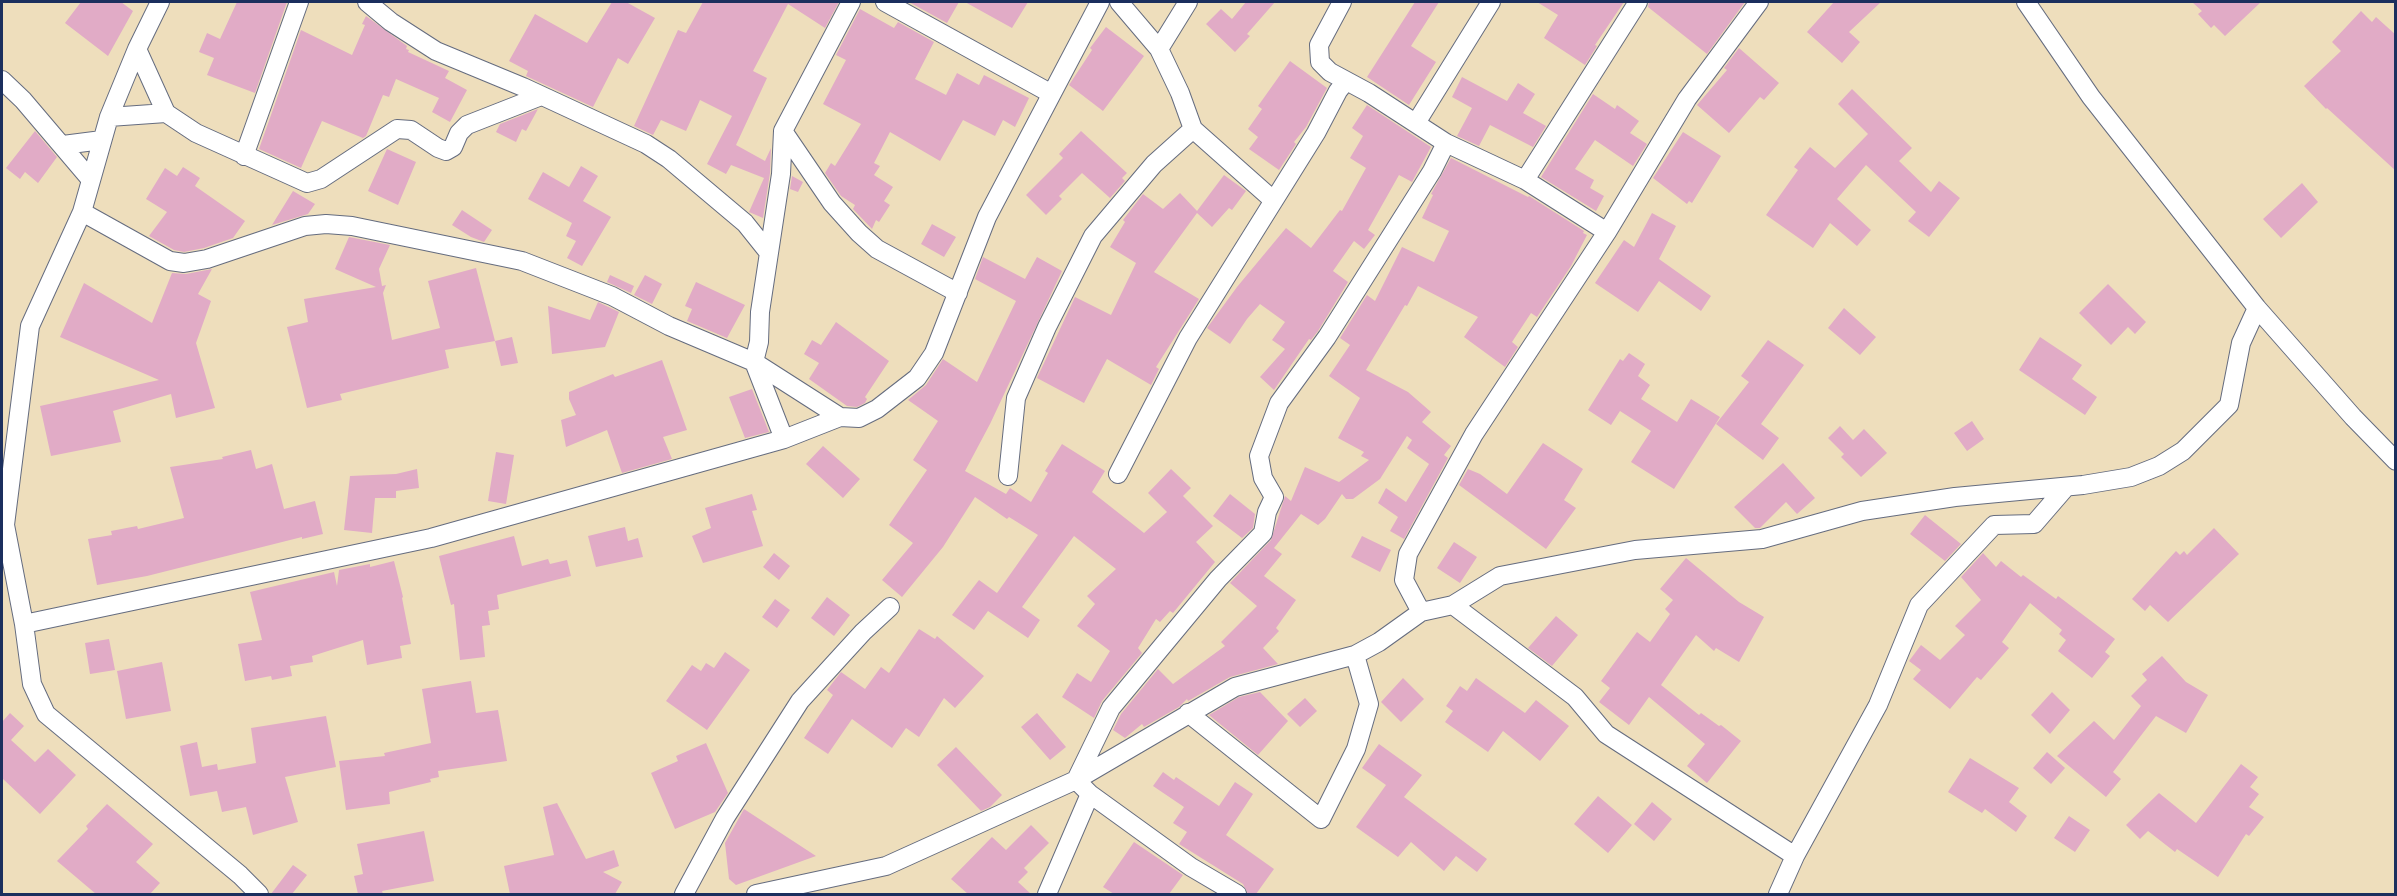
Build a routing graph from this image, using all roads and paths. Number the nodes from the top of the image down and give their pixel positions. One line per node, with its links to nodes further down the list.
1 (160, 2): 15 (street)
2 (299, 2): 28 (street)
3 (367, 2): 19 (street)
4 (851, 2): 24 (street)
5 (885, 2): 18 (street)
6 (1100, 2): 18 (street)
7 (1119, 2): 14 (street)
8 (1188, 2): 14 (street)
9 (1342, 2): 17 (street)
10 (1491, 2): 22 (street)
11 (1638, 2): 30 (street)
12 (1759, 2): 33 (street)
13 (2026, 2): 36 (street)
14 (1158, 48): 23 (street)
15 (137, 49): 20 (street); 21 (street)
16 (2, 80): 27 (street)
17 (1346, 81): 22 (street); 31 (street)
18 (1050, 93): 35 (street)
19 (541, 96): 28 (street); 34 (street)
20 (166, 113): 21 (street); 28 (street)
21 (109, 117): 25 (street)
22 (1416, 123): 26 (street)
23 (1192, 129): 31 (street); 42 (street)
24 (783, 131): 34 (street); 35 (street)
25 (102, 140): 27 (street); 29 (street)
26 (1446, 143): 30 (street); 51 (street)
27 (63, 145): 29 (street)
28 (244, 156)
29 (91, 180): 32 (street)
30 (1525, 180): 33 (street)
31 (1273, 200): 41 (street)
32 (82, 212): 37 (street); 44 (street)
33 (1607, 232): 47 (street)
34 (769, 253): 37 (street)
35 (958, 293): 38 (street)
36 (2257, 308): 40 (street); 43 (street)
37 (754, 362): 38 (street); 39 (street)
38 (840, 417): 39 (street)
39 (784, 439): 48 (street)
40 (2396, 461)
41 (1118, 474)
42 (1008, 476)
43 (2066, 487): 45 (street); 53 (street)
44 (4, 524): 48 (street)
45 (1453, 605): 47 (street); 53 (street)
46 (890, 607): 55 (street)
47 (1421, 612): 49 (street)
48 (24, 624): 54 (street)
49 (1355, 655): 50 (street); 50 (street)
50 (1188, 713): 51 (street)
51 (1076, 780): 52 (street); 56 (street)
52 (1090, 794): 57 (street); 58 (street)
53 (1795, 856): 59 (street)
54 (260, 894)
55 (684, 894)
56 (756, 894)
57 (1047, 894)
58 (1237, 894)
59 (1778, 894)

